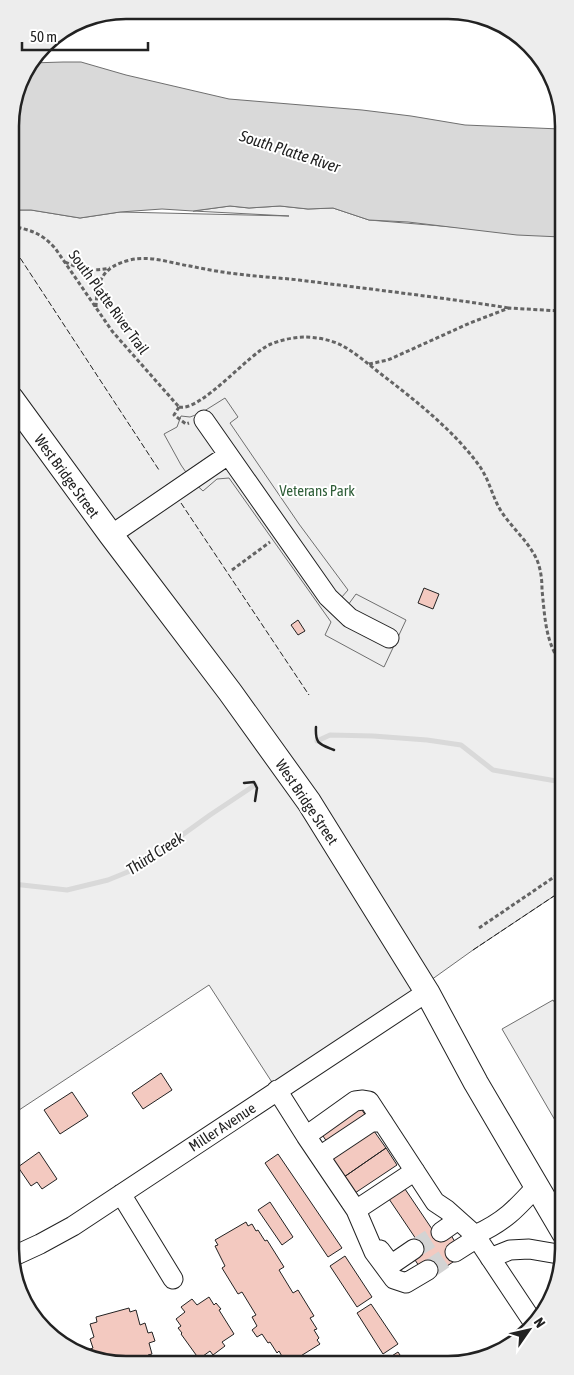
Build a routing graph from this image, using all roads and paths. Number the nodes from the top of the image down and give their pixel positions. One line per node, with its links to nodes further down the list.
1 (19, 228): 2 (path, South Platte River Trail)
2 (65, 262): 3 (path); 4 (path, South Platte River Trail)
3 (113, 268): 4 (path); 5 (path)
4 (96, 307): 7 (path, South Platte River Trail)
5 (509, 308): 6 (path); 7 (path)
6 (555, 311)
7 (368, 364): 15 (path)
8 (19, 409): 11 (main road, West Bridge Street)
9 (204, 420): 10 (street)
10 (228, 455): 11 (street); 14 (street)
11 (111, 535): 18 (main road, West Bridge Street)
12 (275, 539): 13 (path)
13 (232, 570)
14 (389, 638)
15 (555, 656)
16 (555, 876): 17 (path)
17 (479, 928)
18 (427, 992): 19 (street, Miller Avenue); 24 (main road, West Bridge Street)
19 (278, 1090): 21 (street); 25 (street, Miller Avenue)
20 (383, 1122): 21 (street); 22 (street); 23 (street)
21 (306, 1136): 22 (street)
22 (320, 1156): 26 (street)
23 (415, 1171): 26 (street); 28 (street)
24 (536, 1186): 27 (main road, West Bridge Street); 31 (street)
25 (121, 1194): 35 (street, Miller Avenue); 38 (street)
26 (356, 1210): 29 (street)
27 (555, 1218)
28 (458, 1220): 30 (street); 31 (street)
29 (366, 1231): 32 (street); 37 (street)
30 (441, 1232)
31 (476, 1237): 33 (street); 36 (street)
32 (414, 1249)
33 (455, 1252)
34 (555, 1253): 36 (street)
35 (19, 1254)
36 (490, 1258): 39 (street)
37 (428, 1270)
38 (173, 1278)
39 (522, 1305)

